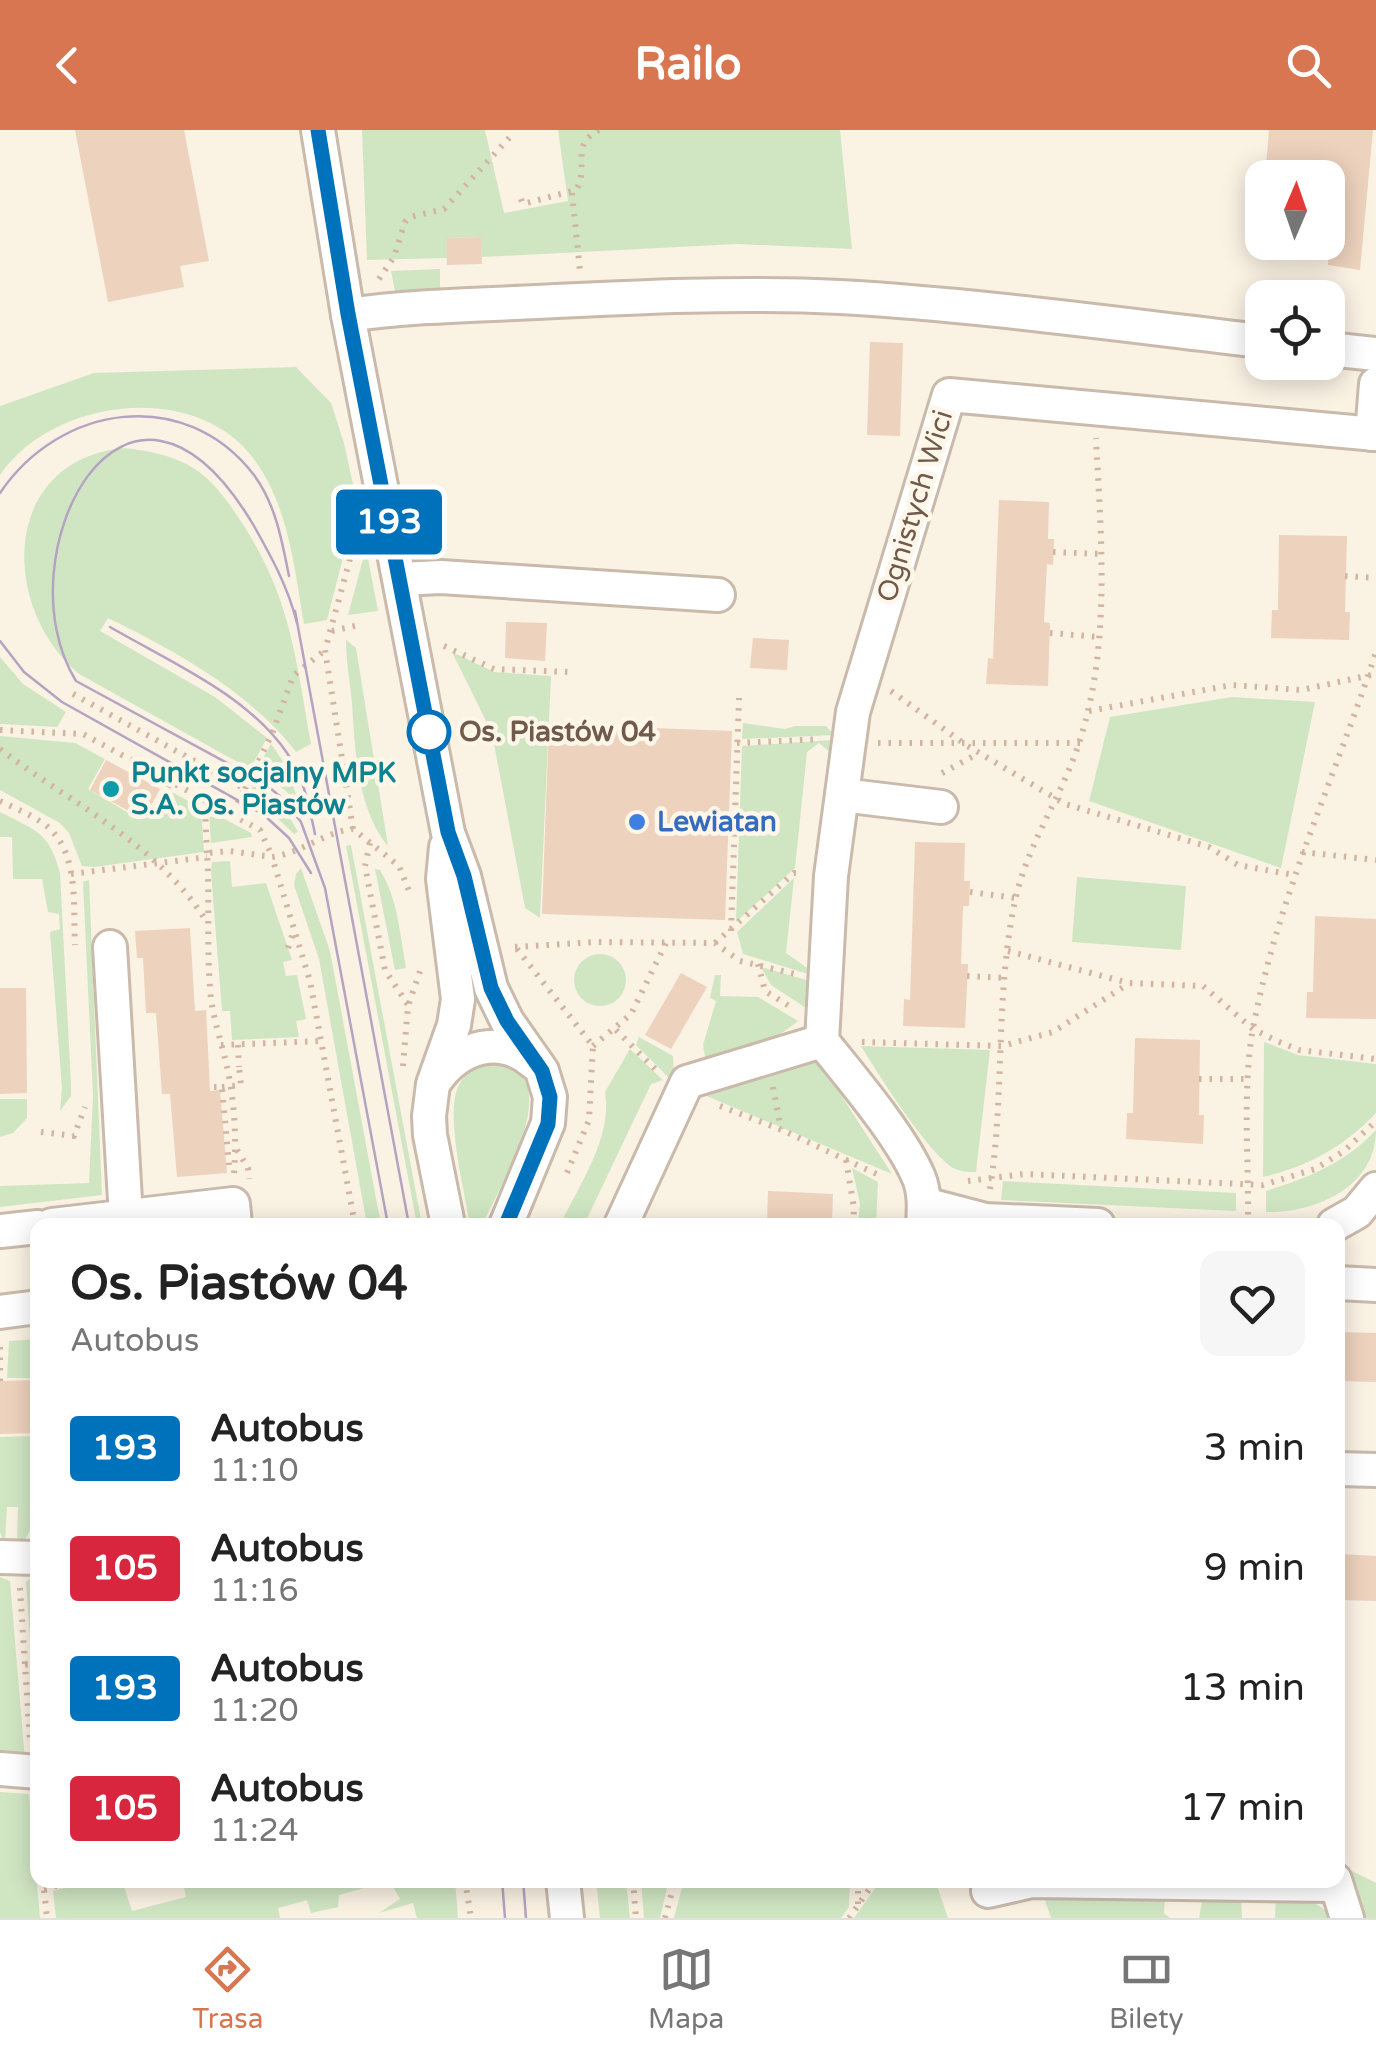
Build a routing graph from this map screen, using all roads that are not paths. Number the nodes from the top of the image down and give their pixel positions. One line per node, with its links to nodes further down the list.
1 (318, 130): 2 (street)
2 (348, 314): 3 (street); 8 (street)
3 (1245, 339)
4 (1345, 350): 5 (street)
5 (1376, 354)
6 (1376, 384): 7 (street)
7 (1374, 434): 10 (street, Ognistych Wici)
8 (400, 579): 9 (street); 12 (street)
9 (718, 595)
10 (842, 795): 11 (street); 14 (street, Ognistych Wici)
11 (942, 807)
12 (448, 832): 15 (street); 16 (street)
13 (110, 946): 19 (street)
14 (825, 1039): 18 (street); 24 (street)
15 (537, 1066): 16 (street); 23 (street)
16 (433, 1084): 22 (street)
17 (1376, 1190): 26 (street)
18 (922, 1204): 25 (street)
19 (126, 1216): 20 (street); 21 (street)
20 (110, 1218)
21 (234, 1218)
22 (447, 1218)
23 (509, 1218)
24 (624, 1218)
25 (977, 1218)
26 (1345, 1219)
27 (30, 1227): 28 (street)
28 (0, 1231)
29 (1345, 1283): 30 (street)
30 (1376, 1285)
31 (30, 1308): 32 (street)
32 (0, 1312)
33 (1345, 1469): 34 (street)
34 (1376, 1470)
35 (0, 1769): 36 (street)
36 (30, 1771)
37 (564, 1888): 39 (street)
38 (1338, 1888): 40 (street)
39 (567, 1918)
40 (1347, 1918)

